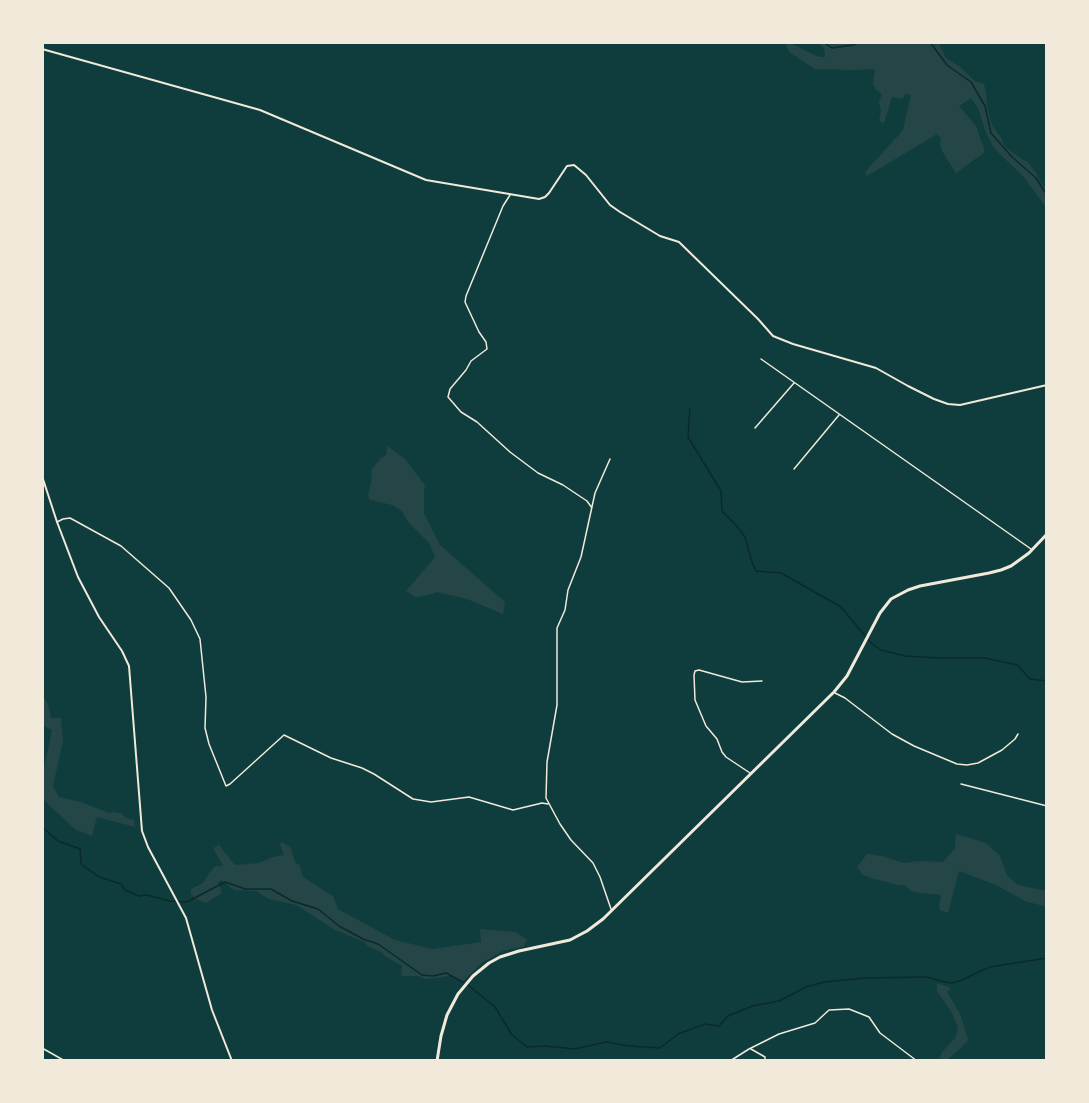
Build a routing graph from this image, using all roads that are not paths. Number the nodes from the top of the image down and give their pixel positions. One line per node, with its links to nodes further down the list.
1 (42, 49): 2 (street)
2 (511, 194): 5 (street); 11 (street)
3 (761, 359): 4 (street)
4 (794, 382): 6 (street); 7 (street)
5 (1047, 385)
6 (840, 414): 9 (street); 14 (street)
7 (755, 428)
8 (610, 459): 11 (street)
9 (794, 469)
10 (42, 476): 12 (street)
11 (592, 509): 20 (street)
12 (57, 522): 20 (street); 26 (street)
13 (1047, 534): 14 (main road)
14 (1032, 550): 16 (main road)
15 (762, 681): 18 (street)
16 (834, 692): 17 (street); 18 (main road)
17 (1018, 734)
18 (751, 774): 22 (main road)
19 (962, 784): 21 (street)
20 (548, 804): 22 (street)
21 (1047, 806)
22 (612, 910): 27 (main road)
23 (42, 1048): 25 (street)
24 (749, 1048): 28 (street); 29 (street); 30 (street)
25 (65, 1061)
26 (232, 1061)
27 (437, 1061)
28 (730, 1061)
29 (765, 1061)
30 (917, 1061)

